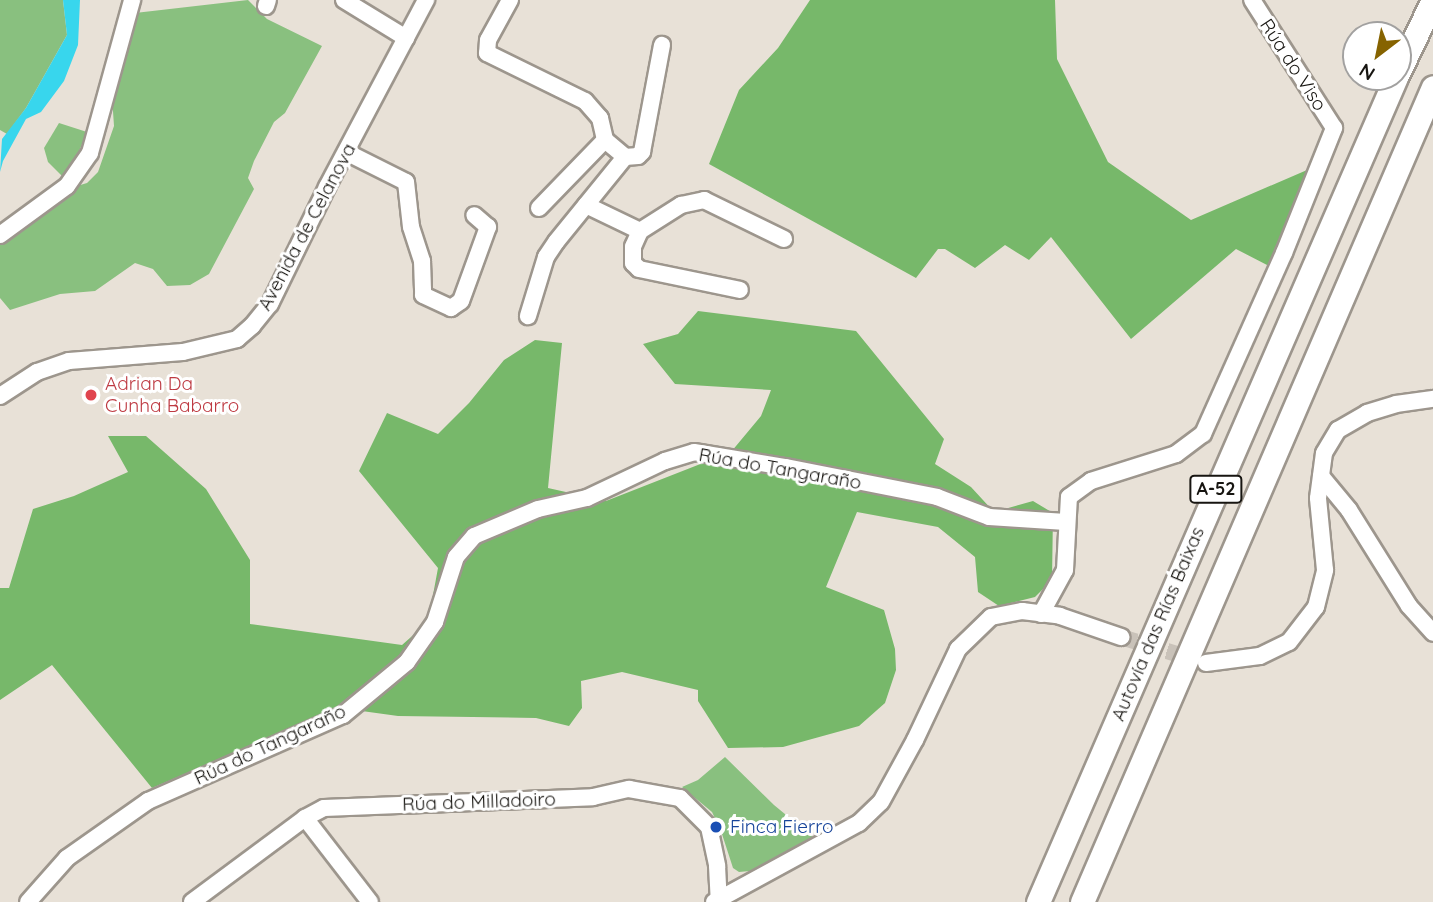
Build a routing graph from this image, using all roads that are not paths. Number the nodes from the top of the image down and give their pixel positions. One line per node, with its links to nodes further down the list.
1 (132, 0): 19 (street)
2 (344, 0): 7 (street)
3 (426, 0): 7 (street, Avenida de Celanova)
4 (510, 0): 12 (street)
5 (1252, 0): 26 (street, Rúa do Viso)
6 (1433, 0): 8 (highway, Autovía das Rías Baixas / A-52)
7 (406, 38): 13 (street, Avenida de Celanova)
8 (1412, 44)
9 (662, 45): 14 (street)
10 (1433, 87): 37 (highway, Autovía das Rías Baixas / A-52)
11 (1390, 91): 36 (highway, Autovía das Rías Baixas / A-52)
12 (605, 140): 14 (street); 16 (street)
13 (346, 152): 17 (street); 23 (street, Avenida de Celanova)
14 (625, 157): 15 (street)
15 (586, 205): 18 (street); 22 (street)
16 (539, 208)
17 (474, 215)
18 (640, 231): 20 (street); 21 (street)
19 (0, 235)
20 (784, 239)
21 (740, 290)
22 (528, 316)
23 (0, 396)
24 (1433, 399): 25 (street)
25 (1321, 476): 28 (street); 30 (street)
26 (1066, 522): 27 (street); 33 (street, Rúa do Tangaraño)
27 (1041, 614): 29 (street); 32 (street)
28 (1433, 633)
29 (1121, 638)
30 (1206, 663)
31 (304, 818): 32 (street, Rúa do Milladoiro); 34 (street, Rúa do Milladoiro); 35 (street)
32 (716, 901)
33 (28, 902)
34 (192, 902)
35 (370, 902)
36 (1038, 902)
37 (1082, 902)

